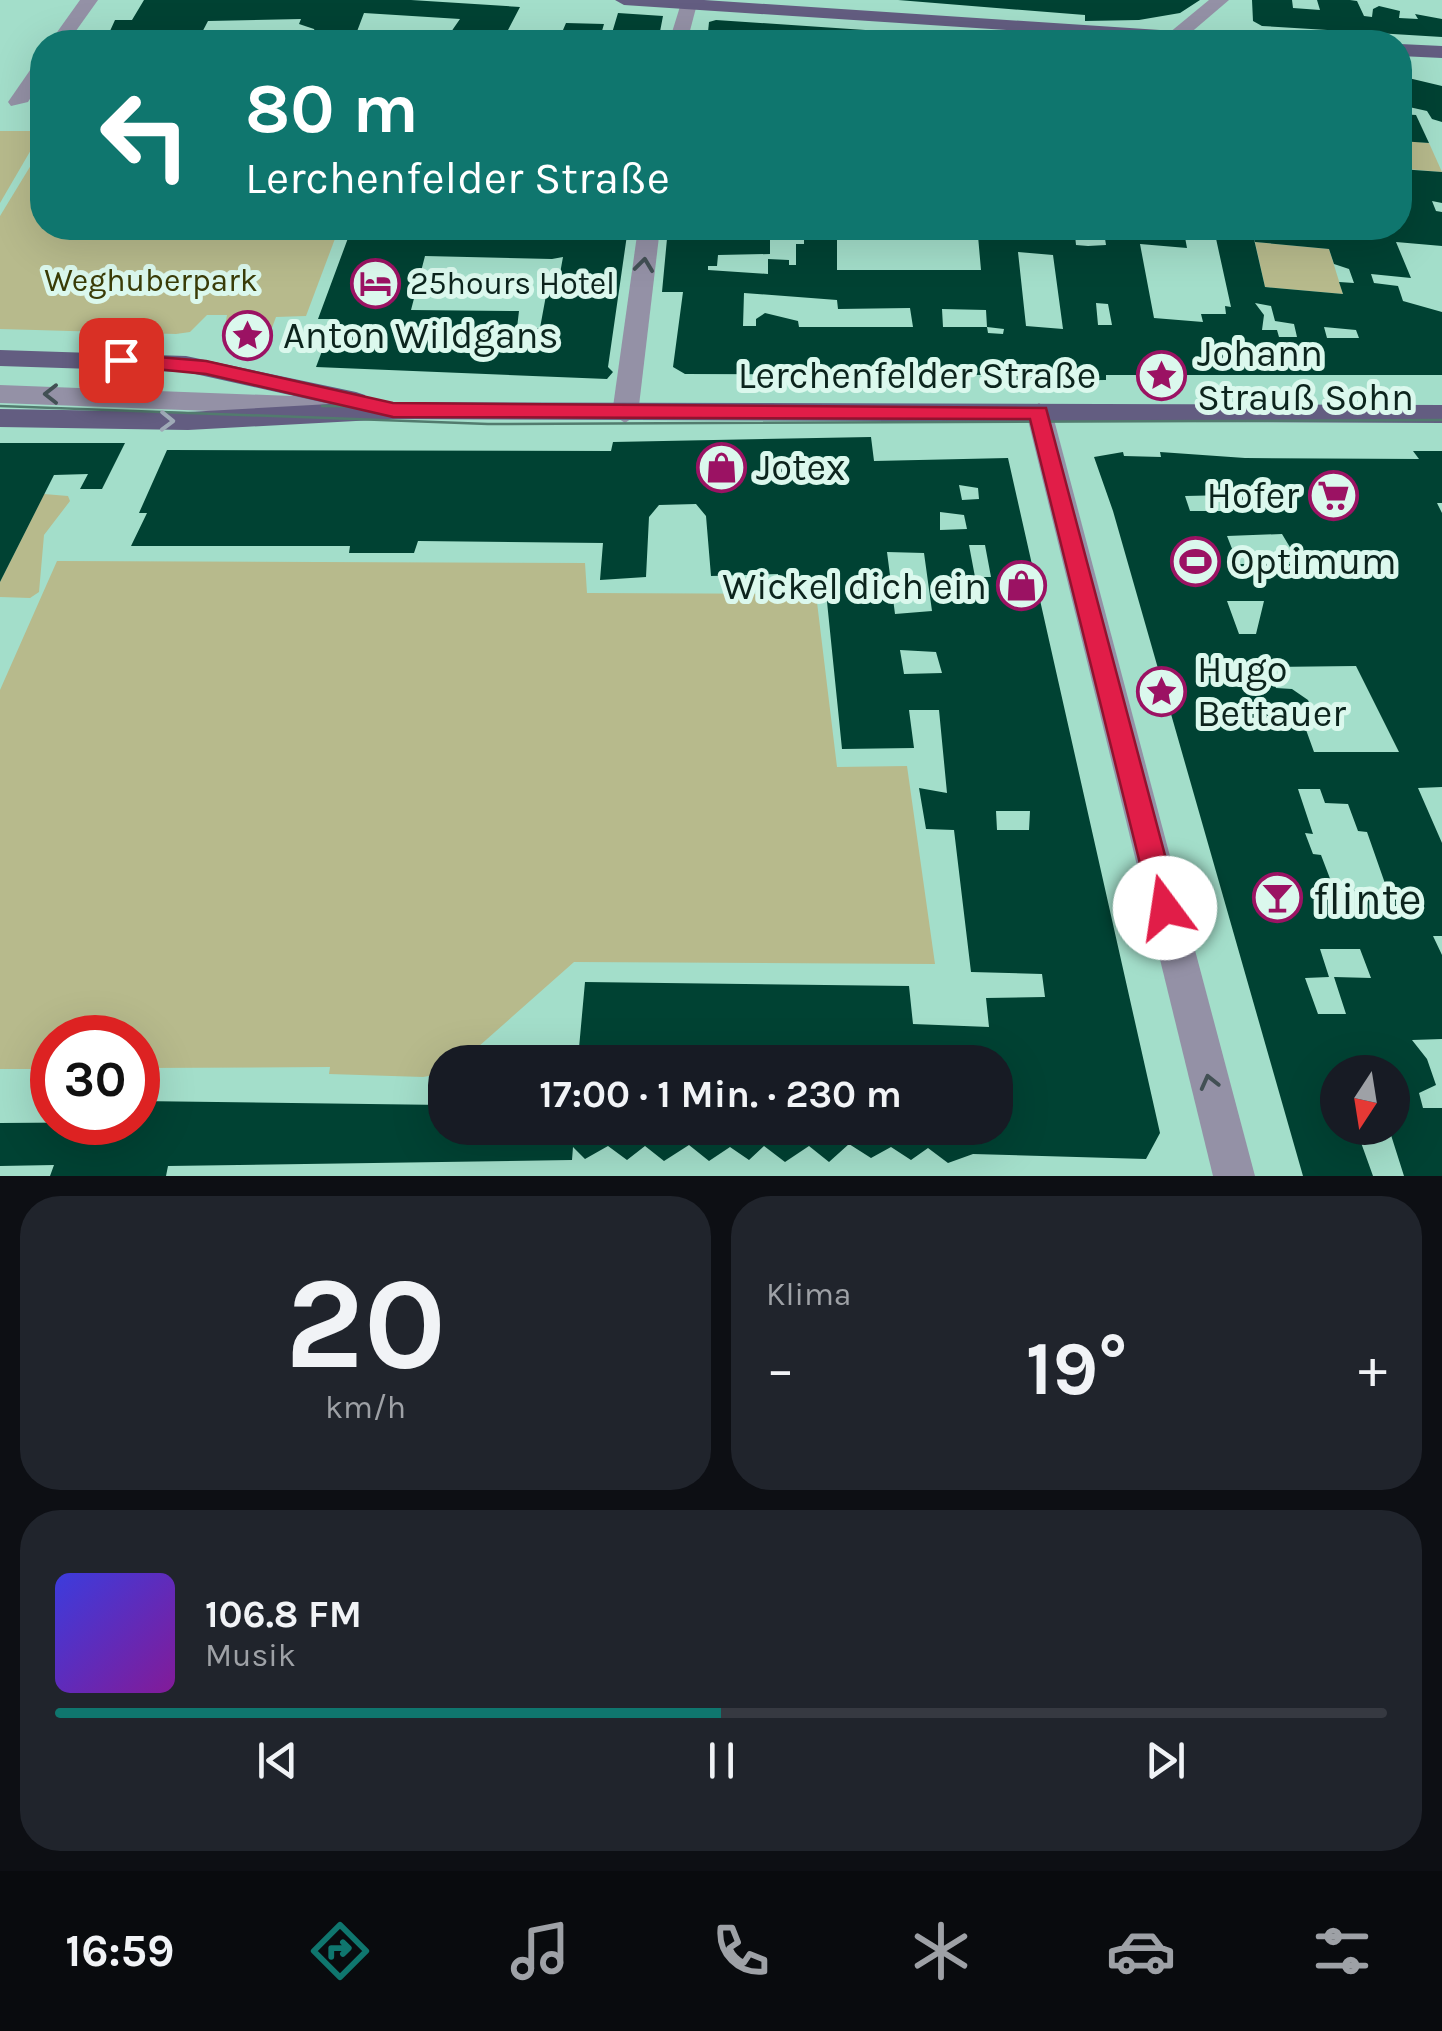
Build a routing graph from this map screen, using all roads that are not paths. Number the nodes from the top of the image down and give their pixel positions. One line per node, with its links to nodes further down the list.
1 (89, 0): 6 (street)
2 (624, 0): 3 (main road)
3 (633, 0): 5 (main road)
4 (1220, 0): 9 (street)
5 (688, 4): 7 (street); 8 (main road)
6 (68, 30)
7 (681, 30)
8 (1072, 30)
9 (1184, 30)
10 (1412, 51): 11 (main road)
11 (1442, 52)
12 (30, 84): 13 (street)
13 (30, 102)
14 (647, 240): 19 (street, one-way to 14)
15 (0, 358): 17 (main road, Lerchenfelder Straße)
16 (0, 394): 17 (street, Lerchenfelder Straße, one-way to 16)
17 (393, 410): 19 (main road, Lerchenfelder Straße); 21 (main road, Lerchenfelder Straße, one-way to 17)
18 (1038, 412): 19 (main road, Lerchenfelder Straße); 20 (main road, Lerchenfelder Straße); 22 (street, one-way to 18)
19 (626, 414)
20 (1442, 414)
21 (0, 418)
22 (1234, 1176)

